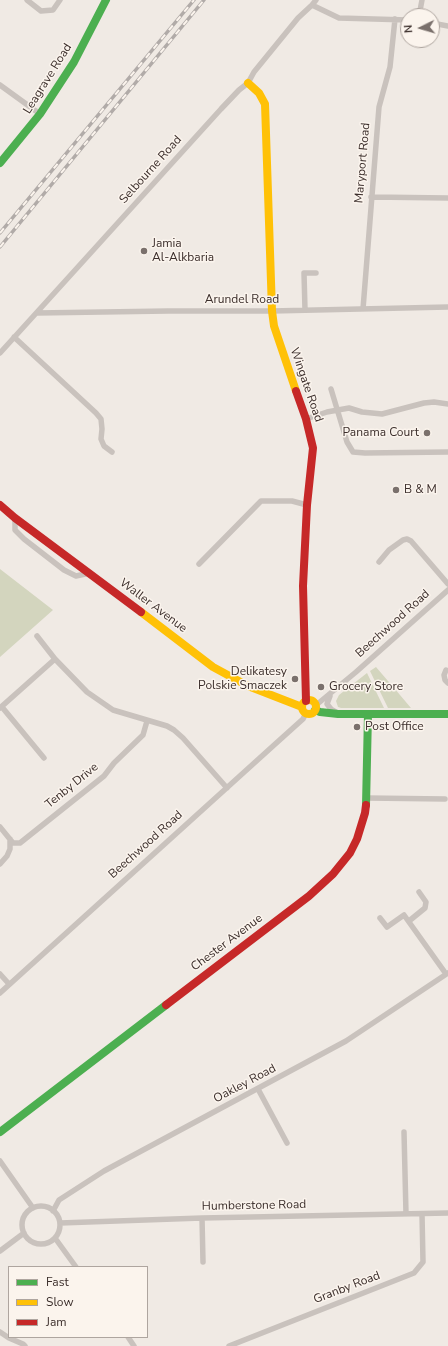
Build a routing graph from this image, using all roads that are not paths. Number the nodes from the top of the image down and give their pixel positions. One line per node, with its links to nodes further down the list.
1 (27, 0): 2 (street)
2 (60, 0)
3 (106, 0): 9 (street, Leagrave Road)
4 (314, 3): 5 (street); 7 (street, Selbourne Road)
5 (395, 19): 6 (street); 11 (street, Maryport Road)
6 (400, 19)
7 (248, 83): 17 (street, Wingate Road); 18 (street, Selbourne Road)
8 (0, 85): 9 (street)
9 (40, 114): 10 (street, Leagrave Road)
10 (0, 163)
11 (371, 197): 12 (street); 15 (street, Maryport Road)
12 (448, 198)
13 (316, 273): 16 (street)
14 (448, 307): 15 (street, Arundel Road)
15 (363, 309): 16 (street, Arundel Road)
16 (305, 310): 17 (street, Arundel Road)
17 (272, 311): 18 (street, Arundel Road); 24 (street, Wingate Road)
18 (37, 313): 19 (street, Selbourne Road)
19 (14, 337): 20 (street, Selbourne Road); 25 (street)
20 (0, 353)
21 (331, 389): 23 (street)
22 (448, 404): 23 (street)
23 (338, 410): 24 (street); 26 (street)
24 (306, 419): 28 (street, Wingate Road)
25 (112, 452)
26 (448, 452)
27 (0, 505): 29 (street, Waller Avenue)
28 (307, 505): 31 (street); 41 (street, Wingate Road)
29 (15, 518): 32 (street, Waller Avenue); 32 (street)
30 (379, 562): 33 (street)
31 (199, 564)
32 (90, 573): 41 (street, Waller Avenue)
33 (448, 584)
34 (448, 590): 39 (street, Beechwood Road)
35 (37, 636): 36 (street)
36 (55, 659): 40 (street); 46 (street)
37 (446, 670): 38 (street)
38 (448, 683)
39 (332, 692): 42 (street, Beechwood Road); 43 (street)
40 (1, 707): 47 (street)
41 (305, 707): 42 (street); 42 (street, Waller Avenue); 48 (street, Beechwood Road)
42 (315, 708): 43 (street)
43 (338, 714): 44 (street)
44 (368, 714): 45 (street); 49 (street, Chester Avenue)
45 (448, 714)
46 (147, 721): 48 (street); 52 (street, Tenby Drive)
47 (44, 758)
48 (227, 788): 59 (street, Beechwood Road)
49 (367, 798): 50 (street); 62 (street, Chester Avenue)
50 (445, 799)
51 (0, 827): 52 (street)
52 (10, 839): 53 (street)
53 (0, 864)
54 (419, 892): 56 (street)
55 (380, 918): 56 (street)
56 (409, 921): 58 (street)
57 (0, 974): 59 (street)
58 (447, 974): 61 (street, Oakley Road)
59 (9, 984): 60 (street, Beechwood Road)
60 (0, 993)
61 (258, 1089): 64 (street); 67 (street, Oakley Road)
62 (0, 1132)
63 (404, 1132): 69 (street)
64 (287, 1143)
65 (0, 1161): 66 (street)
66 (33, 1208): 67 (street); 73 (street)
67 (53, 1211): 72 (street)
68 (448, 1213): 70 (street, Humberstone Road)
69 (406, 1214): 70 (street, Humberstone Road); 71 (street, Humberstone Road)
70 (422, 1214): 80 (street, Granby Road)
71 (202, 1218): 72 (street, Humberstone Road); 76 (street)
72 (60, 1223): 74 (street)
73 (24, 1233): 74 (street); 75 (street)
74 (55, 1238): 77 (street)
75 (0, 1251)
76 (203, 1262)
77 (75, 1266)
78 (0, 1332): 79 (street)
79 (25, 1346)
80 (229, 1346)

